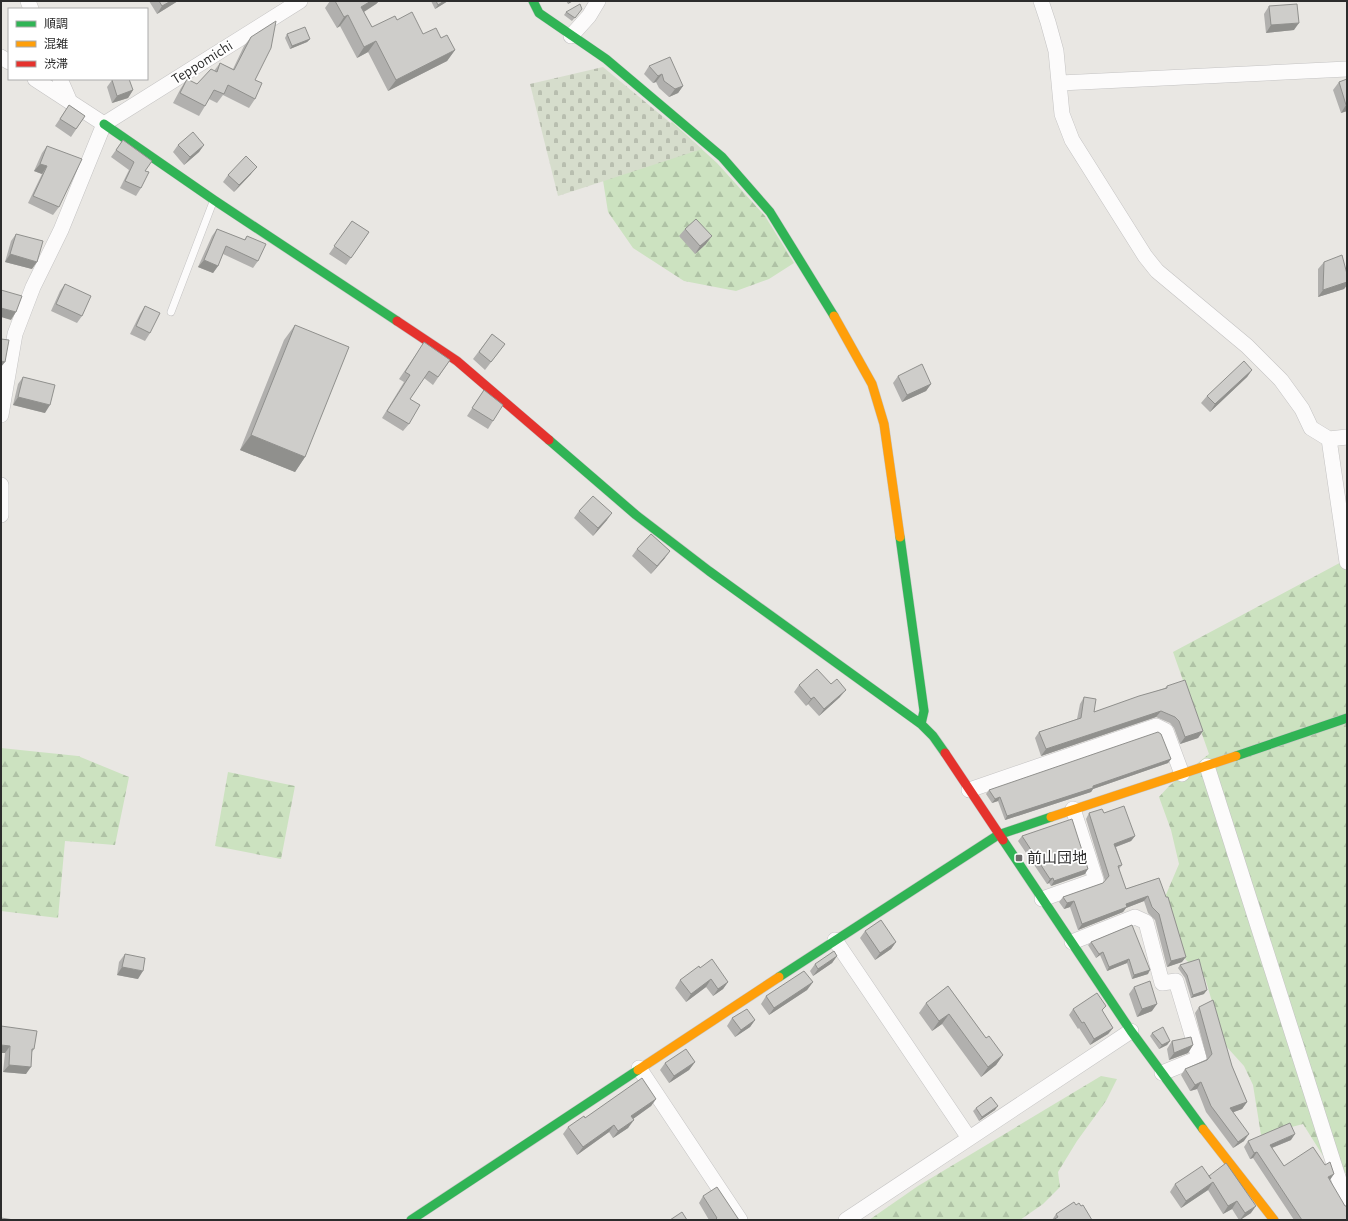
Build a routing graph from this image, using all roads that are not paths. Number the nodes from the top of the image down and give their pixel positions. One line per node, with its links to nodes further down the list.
1 (300, 1): 11 (street, Teppomichi)
2 (533, 1): 5 (street)
3 (598, 1): 5 (street)
4 (1040, 1): 9 (street)
5 (571, 36): 21 (street)
6 (1347, 69): 9 (street)
7 (37, 80): 10 (street)
8 (60, 80): 10 (street)
9 (1060, 83): 16 (street)
10 (70, 102): 11 (street)
11 (104, 124): 12 (street); 14 (street)
12 (214, 200): 13 (lane); 21 (street)
13 (171, 312)
14 (1, 415)
15 (1347, 437): 16 (street)
16 (1329, 439): 19 (street)
17 (1, 485): 18 (street)
18 (1, 514)
19 (1347, 562)
20 (1347, 718): 22 (street)
21 (921, 724): 24 (street)
22 (1207, 766): 23 (street); 34 (street)
23 (1182, 774): 24 (street); 25 (street)
24 (969, 790): 26 (street)
25 (1073, 809): 26 (street); 27 (street)
26 (998, 834): 27 (street); 28 (street)
27 (1042, 899): 29 (street)
28 (835, 940): 31 (street); 33 (street)
29 (1072, 942): 30 (street); 32 (street)
30 (1130, 1031): 32 (street); 33 (street)
31 (639, 1068): 35 (street); 36 (street)
32 (1162, 1073): 38 (street)
33 (969, 1138): 37 (street)
34 (1347, 1205)
35 (411, 1220)
36 (740, 1220)
37 (846, 1220)
38 (1274, 1220)

